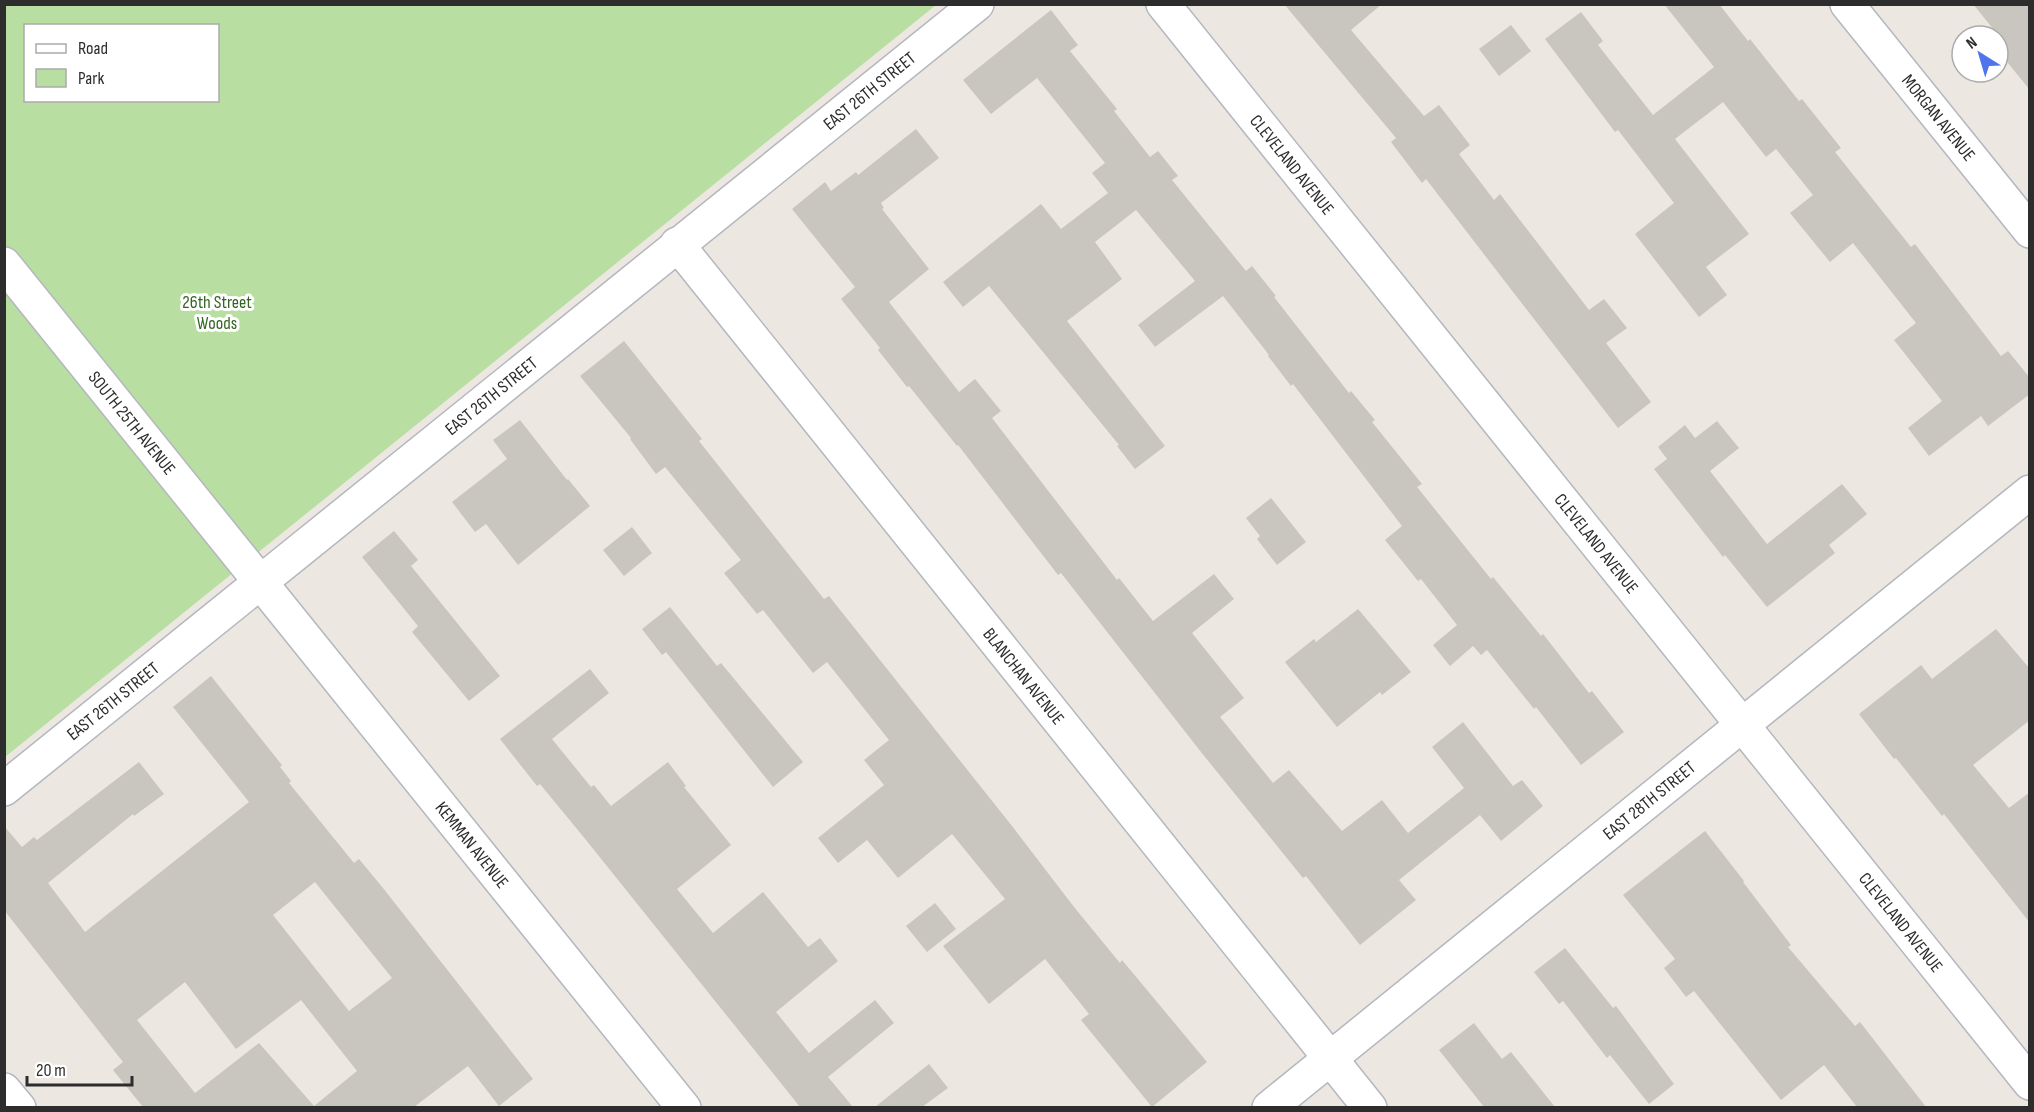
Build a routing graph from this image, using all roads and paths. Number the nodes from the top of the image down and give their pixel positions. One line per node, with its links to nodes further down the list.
1 (977, 4): 5 (street, EAST 26TH STREET)
2 (1163, 4): 9 (street, CLEVELAND AVENUE)
3 (1847, 4): 4 (street, MORGAN AVENUE)
4 (2030, 231)
5 (677, 244): 8 (street, EAST 26TH STREET); 11 (street, BLANCHAN AVENUE)
6 (4, 264): 8 (street, SOUTH 25TH AVENUE)
7 (2030, 492): 9 (street, EAST 28TH STREET)
8 (261, 580): 10 (street, EAST 26TH STREET); 15 (street, KEMMAN AVENUE)
9 (1742, 726): 11 (street, EAST 28TH STREET); 12 (street, CLEVELAND AVENUE)
10 (4, 789)
11 (1331, 1058): 16 (street, EAST 28TH STREET); 17 (street, BLANCHAN AVENUE)
12 (2030, 1083)
13 (4, 1090): 14 (street)
14 (19, 1107)
15 (684, 1107)
16 (1269, 1107)
17 (1370, 1107)

